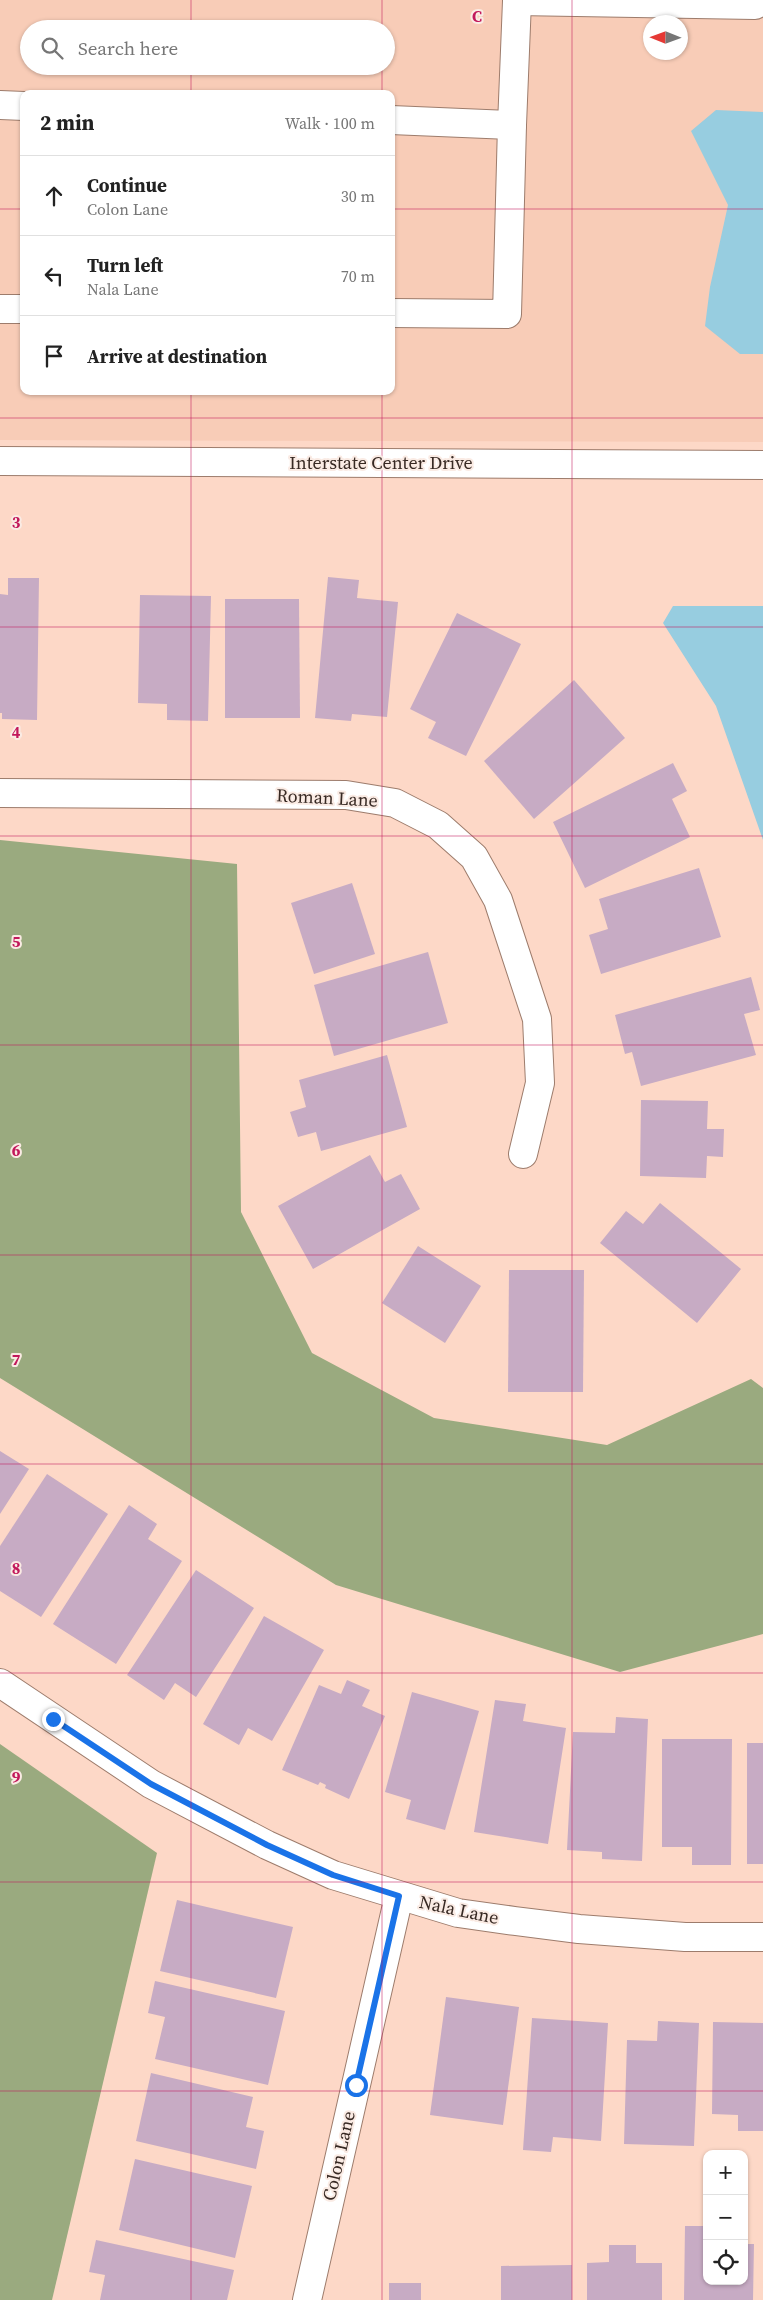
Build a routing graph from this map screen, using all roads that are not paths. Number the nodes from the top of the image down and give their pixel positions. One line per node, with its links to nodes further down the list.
1 (755, 0): 5 (street)
2 (0, 105): 3 (street)
3 (20, 106)
4 (395, 120): 5 (street)
5 (512, 125): 8 (street)
6 (0, 309): 7 (street)
7 (20, 309)
8 (395, 313)
9 (0, 461): 10 (street, Interstate Center Drive)
10 (763, 465)
11 (0, 793): 12 (street, Roman Lane)
12 (523, 1154)
13 (0, 1683): 14 (street, Nala Lane)
14 (399, 1896): 15 (street, Nala Lane); 16 (street, Colon Lane)
15 (763, 1937)
16 (307, 2300)

